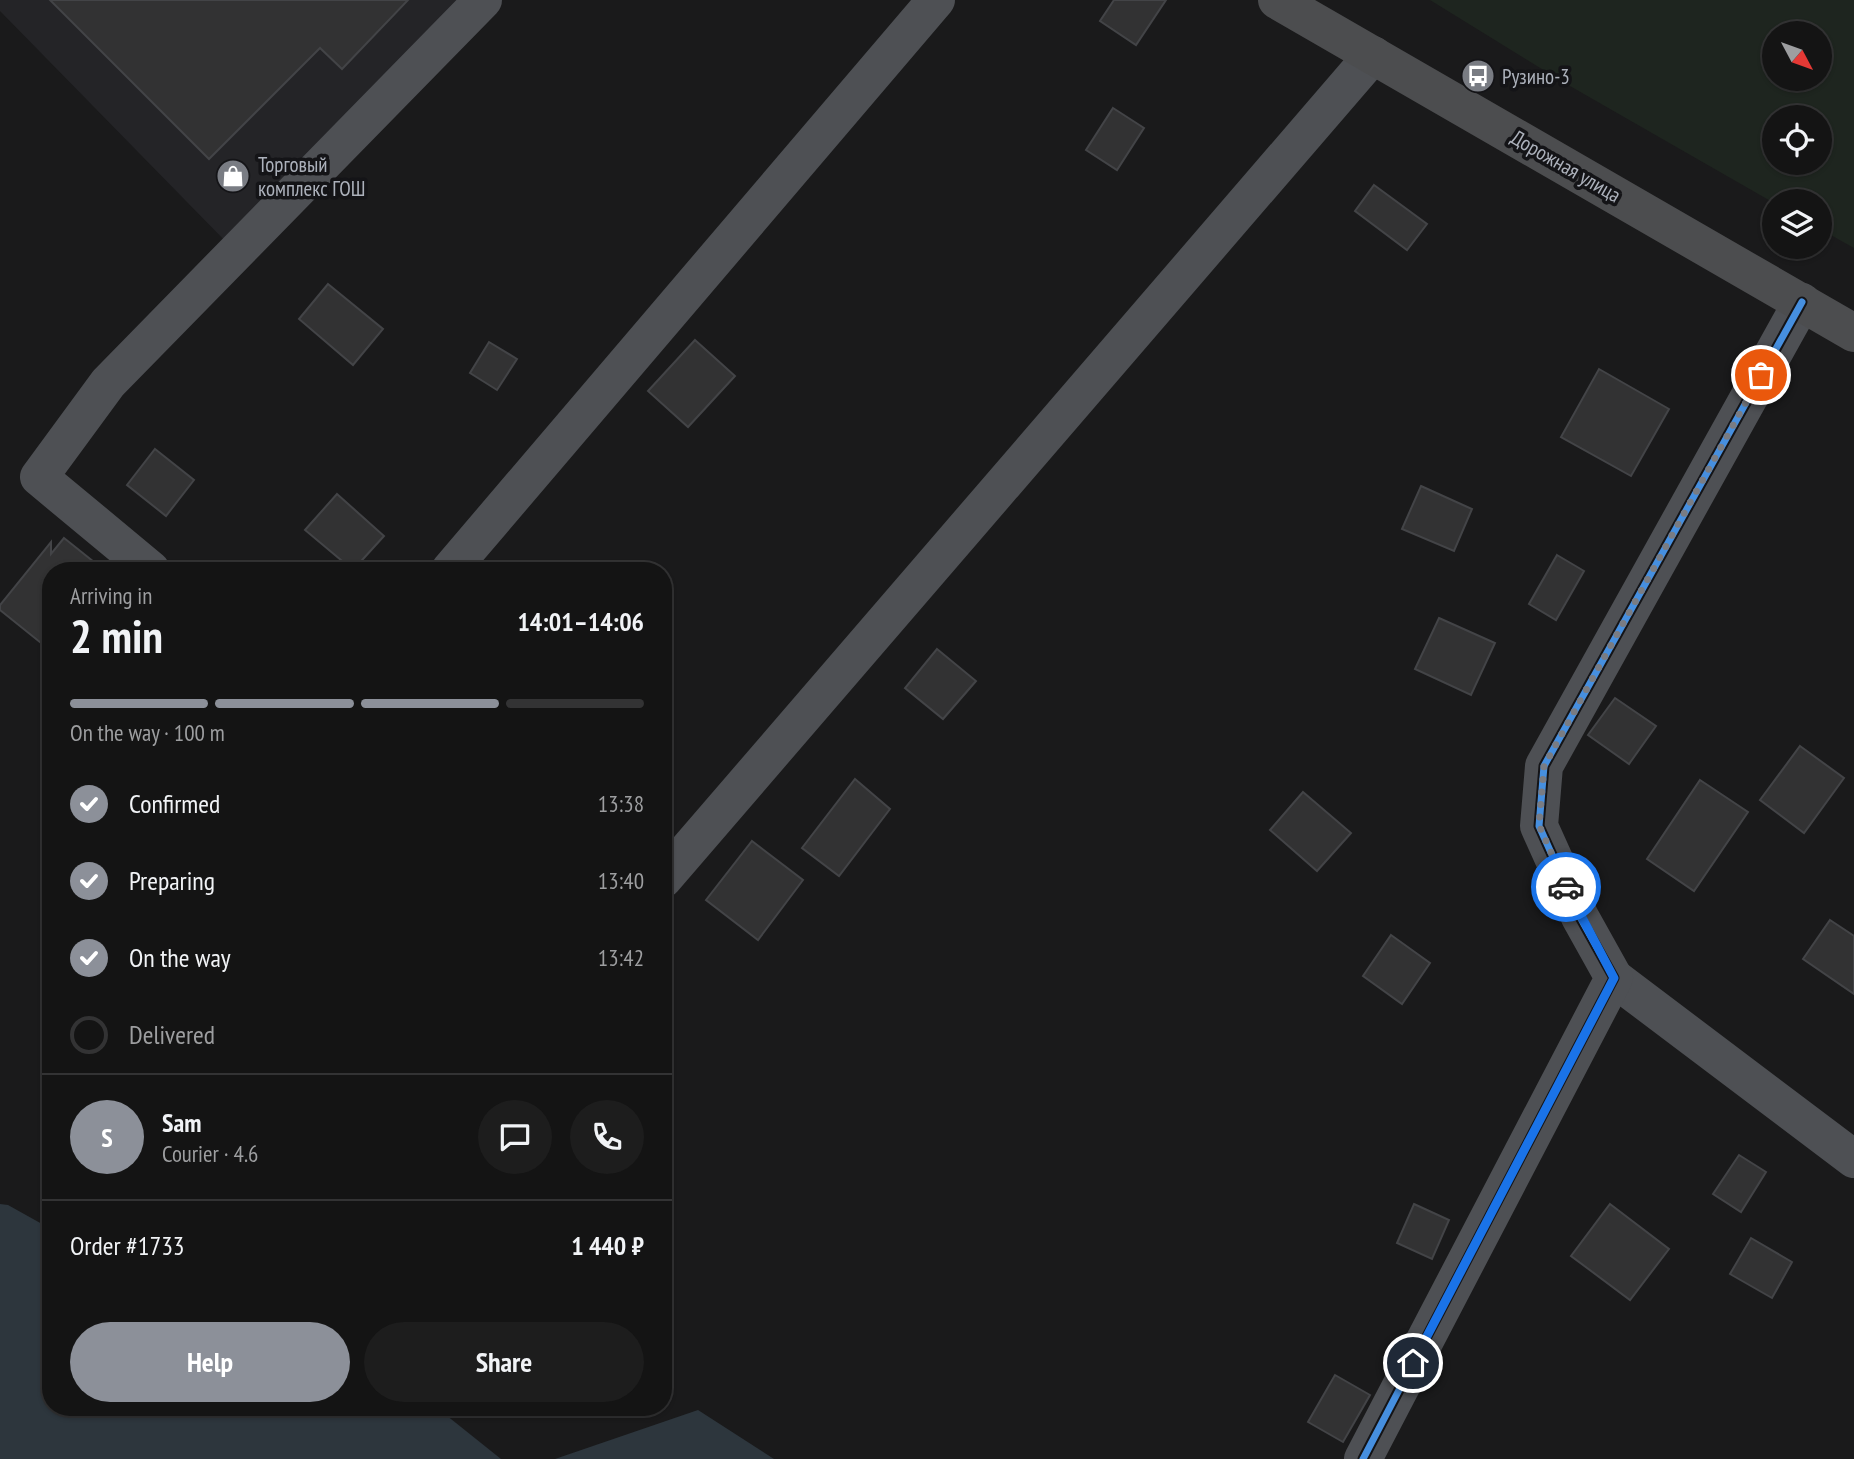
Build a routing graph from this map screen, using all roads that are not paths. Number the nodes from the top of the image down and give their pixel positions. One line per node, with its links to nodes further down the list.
1 (483, 0): 7 (street)
2 (936, 0): 8 (street)
3 (1278, 0): 4 (main road, Дорожная улица)
4 (1373, 55): 5 (main road, Дорожная улица); 9 (street)
5 (1802, 302): 6 (main road, Дорожная улица); 10 (street)
6 (1854, 333)
7 (141, 562)
8 (457, 562)
9 (672, 869)
10 (1614, 978): 11 (street); 12 (street)
11 (1854, 1159)
12 (1363, 1459)

